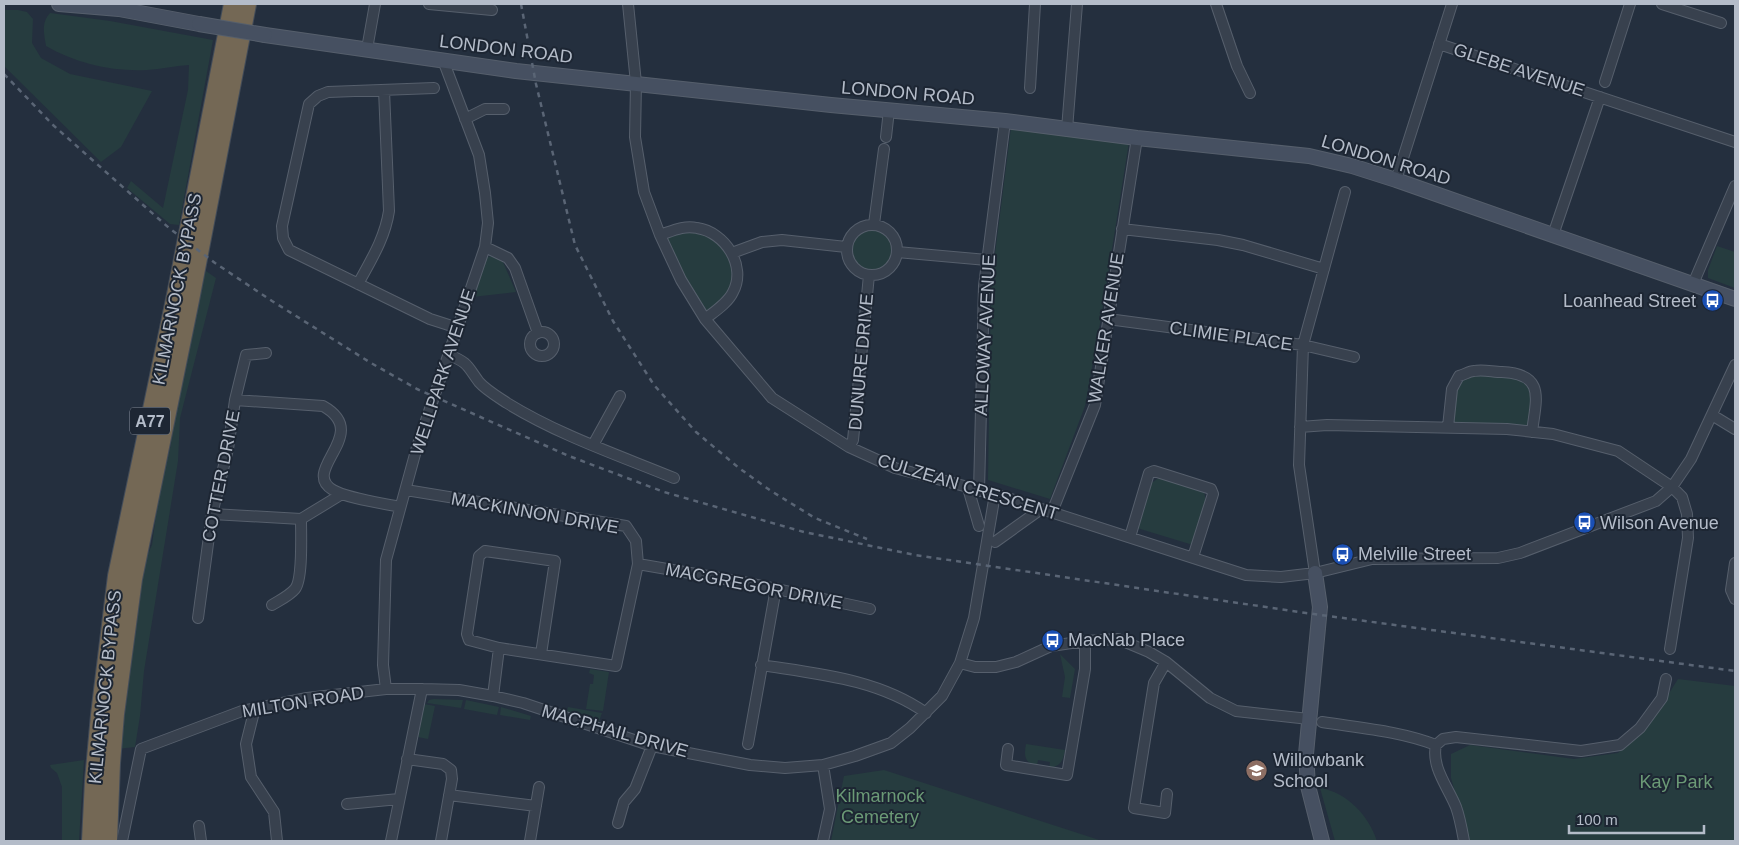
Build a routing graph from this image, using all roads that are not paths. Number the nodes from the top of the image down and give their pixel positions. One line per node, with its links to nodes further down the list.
1 (59, 4): 17 (main road, LONDON ROAD, bridge)
2 (233, 4): 122 (highway, KILMARNOCK BYPASS / A77)
3 (248, 4): 123 (highway, KILMARNOCK BYPASS / A77)
4 (375, 4): 17 (street)
5 (429, 4): 13 (street)
6 (628, 4): 20 (street, CULZEAN CRESCENT)
7 (1035, 4): 22 (street)
8 (1077, 4): 30 (street)
9 (1216, 4): 24 (street)
10 (1452, 4): 16 (street)
11 (1630, 4): 19 (street)
12 (1662, 4): 15 (street)
13 (451, 5): 14 (street)
14 (492, 10)
15 (1720, 23)
16 (1439, 44): 25 (street, GLEBE AVENUE); 35 (street)
17 (367, 49): 18 (main road, LONDON ROAD)
18 (443, 60): 20 (main road, LONDON ROAD); 28 (street, WELLPARK AVENUE)
19 (1605, 82)
20 (636, 83): 27 (main road, LONDON ROAD); 40 (street, CULZEAN CRESCENT)
21 (434, 88): 23 (street)
22 (1030, 88)
23 (384, 90): 49 (street); 49 (street)
24 (1250, 92)
25 (1600, 96): 33 (street, GLEBE AVENUE); 41 (street)
26 (504, 109): 28 (street)
27 (889, 110): 29 (main road, LONDON ROAD); 31 (street)
28 (465, 119): 42 (street, WELLPARK AVENUE)
29 (1005, 121): 30 (main road, LONDON ROAD); 46 (street, ALLOWAY AVENUE)
30 (1067, 129): 32 (main road, LONDON ROAD)
31 (886, 137)
32 (1137, 138): 35 (main road, LONDON ROAD); 39 (street, WALKER AVENUE)
33 (1735, 142)
34 (884, 149): 38 (street)
35 (1396, 180): 41 (main road, LONDON ROAD)
36 (1735, 186): 50 (street)
37 (1345, 192): 47 (street)
38 (874, 224): 43 (street); 44 (street)
39 (1122, 229): 47 (street); 53 (street, WALKER AVENUE)
40 (660, 235): 45 (street); 52 (street, CULZEAN CRESCENT)
41 (1553, 235): 50 (main road, LONDON ROAD)
42 (485, 246): 54 (street, WELLPARK AVENUE); 55 (street)
43 (846, 247): 45 (street); 48 (street)
44 (897, 252): 46 (street); 48 (street)
45 (732, 253): 52 (street)
46 (987, 260): 74 (street, ALLOWAY AVENUE)
47 (1324, 269): 56 (street)
48 (869, 275): 69 (street, DUNURE DRIVE)
49 (358, 284): 54 (street)
50 (1693, 284): 51 (main road, LONDON ROAD)
51 (1735, 299)
52 (705, 319): 69 (street, CULZEAN CRESCENT)
53 (1108, 319): 56 (street, CLIMIE PLACE); 79 (street, WALKER AVENUE)
54 (458, 328): 58 (street, WELLPARK AVENUE)
55 (538, 333)
56 (1303, 346): 59 (street, CLIMIE PLACE); 64 (street)
57 (266, 353): 62 (street, COTTER DRIVE)
58 (449, 355): 68 (street); 73 (street, WELLPARK AVENUE)
59 (1354, 357)
60 (1735, 366): 63 (street, CULZEAN CRESCENT)
61 (620, 396): 68 (street)
62 (235, 400): 75 (street); 80 (street, COTTER DRIVE)
63 (1712, 415): 66 (street); 71 (street, CULZEAN CRESCENT)
64 (1300, 427): 65 (street); 88 (street)
65 (1448, 427): 67 (street); 67 (street)
66 (1735, 430)
67 (1532, 432): 71 (street)
68 (593, 445): 70 (street)
69 (849, 447): 72 (street, CULZEAN CRESCENT)
70 (674, 478)
71 (1672, 487): 88 (street, CULZEAN CRESCENT); 96 (street)
72 (968, 488): 74 (street, CULZEAN CRESCENT); 82 (street)
73 (406, 490): 77 (street, WELLPARK AVENUE); 87 (street, MACKINNON DRIVE)
74 (979, 491): 76 (street, CULZEAN CRESCENT)
75 (342, 494): 77 (street); 81 (street)
76 (995, 494): 78 (street, CULZEAN CRESCENT); 99 (street, MACPHAIL DRIVE)
77 (400, 506): 103 (street, WELLPARK AVENUE)
78 (1041, 509): 79 (street, CULZEAN CRESCENT); 84 (street)
79 (1052, 512): 83 (street, CULZEAN CRESCENT)
80 (212, 514): 81 (street); 93 (street, COTTER DRIVE)
81 (301, 519): 91 (street)
82 (979, 526)
83 (1130, 537): 85 (street, CULZEAN CRESCENT); 85 (street)
84 (995, 542)
85 (1194, 557): 88 (street, CULZEAN CRESCENT)
86 (1735, 563): 90 (street)
87 (638, 564): 89 (street, MACGREGOR DRIVE); 97 (street, MACKINNON DRIVE)
88 (1315, 574): 107 (main road)
89 (776, 588): 92 (street, MACGREGOR DRIVE); 100 (street)
90 (1735, 599)
91 (272, 605)
92 (870, 609)
93 (198, 618)
94 (1085, 640): 98 (street); 99 (street); 111 (street)
95 (499, 648): 97 (street); 97 (street); 104 (street)
96 (1670, 649)
97 (541, 654)
98 (1166, 662): 107 (street); 115 (street)
99 (960, 663): 106 (street, MACPHAIL DRIVE)
100 (761, 665): 106 (street); 108 (street)
101 (1666, 679): 110 (street)
102 (422, 689): 103 (street, MACPHAIL DRIVE); 104 (street, MACPHAIL DRIVE); 112 (street)
103 (386, 690): 105 (street, MILTON ROAD)
104 (493, 696): 109 (street, MACPHAIL DRIVE)
105 (254, 708): 124 (street, MILTON ROAD); 126 (street)
106 (926, 713): 113 (street, MACPHAIL DRIVE)
107 (1316, 721): 110 (street); 131 (main road)
108 (748, 744)
109 (652, 746): 113 (street, MACPHAIL DRIVE); 120 (street)
110 (1436, 746): 132 (street)
111 (1008, 749)
112 (406, 759): 116 (street); 117 (street)
113 (823, 765): 130 (street)
114 (539, 787): 119 (street)
115 (1167, 794)
116 (449, 795): 119 (street); 128 (street)
117 (398, 798): 118 (street); 127 (street)
118 (347, 804)
119 (536, 806): 129 (street)
120 (618, 823)
121 (200, 826): 125 (street)
122 (91, 841)
123 (108, 841)
124 (122, 841)
125 (201, 841)
126 (277, 841)
127 (391, 841)
128 (441, 841)
129 (530, 841)
130 (824, 841)
131 (1322, 841)
132 (1464, 841)

